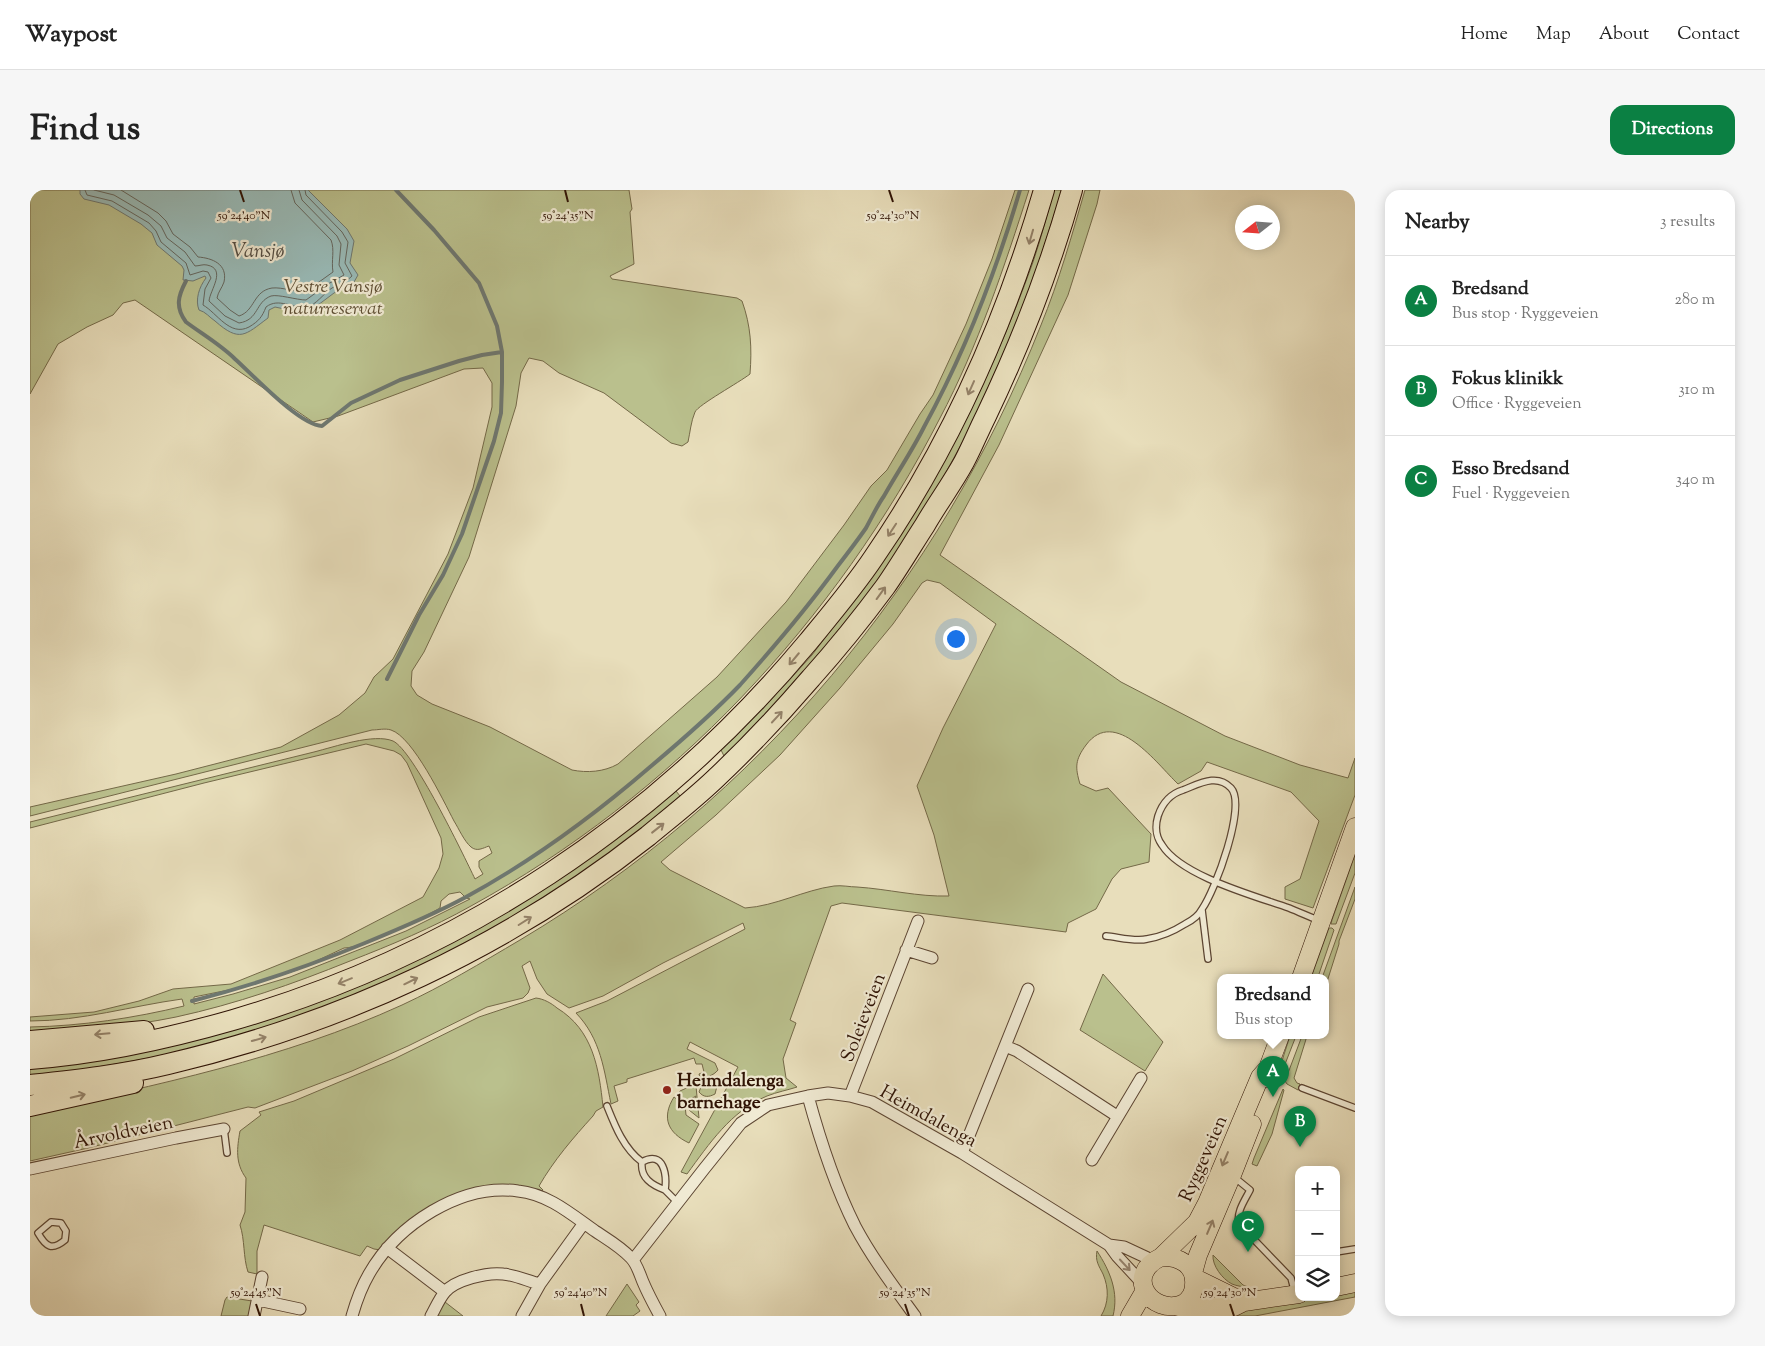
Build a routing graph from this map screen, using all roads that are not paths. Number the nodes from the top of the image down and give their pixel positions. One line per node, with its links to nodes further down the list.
1 (1044, 190): 14 (highway, one-way to 14)
2 (1072, 190): 18 (highway, one-way to 2)
3 (1355, 827): 7 (main road)
4 (1215, 882): 4 (lane); 5 (lane); 7 (lane)
5 (1202, 910): 8 (lane); 11 (lane)
6 (918, 920): 9 (street, Soleieveien)
7 (1321, 921): 12 (main road)
8 (1106, 936)
9 (906, 950): 10 (street); 25 (street, Soleieveien)
10 (932, 958)
11 (1208, 959)
12 (1301, 974)
13 (1028, 989): 17 (street)
14 (203, 1028): 16 (highway, one-way to 16); 19 (highway)
15 (1279, 1039): 20 (main road, Ryggeveien)
16 (30, 1040)
17 (1005, 1046): 29 (street); 32 (street)
18 (212, 1053): 22 (highway); 26 (highway, one-way to 18)
19 (30, 1058)
20 (1268, 1068): 36 (main road, Ryggeveien); 46 (main road, Ryggeveien, one-way to 46)
21 (1141, 1078): 29 (street)
22 (30, 1085)
23 (1302, 1088): 28 (lane)
24 (808, 1096): 25 (street, Heimdalenga); 38 (street, Heimdalenga); 66 (street)
25 (850, 1096): 32 (street, Heimdalenga)
26 (30, 1106)
27 (607, 1106): 34 (lane)
28 (1355, 1108)
29 (1117, 1116): 33 (street)
30 (224, 1129): 31 (lane); 35 (street, Årvoldveien)
31 (227, 1153)
32 (962, 1153): 42 (street, Heimdalenga)
33 (1092, 1160)
34 (642, 1162): 37 (lane); 37 (lane)
35 (30, 1169)
36 (1232, 1175): 48 (main road, Ryggeveien, one-way to 36); 54 (lane)
37 (665, 1190): 38 (lane)
38 (678, 1202): 47 (street, Heimdalenga)
39 (584, 1223): 43 (street); 47 (street); 51 (street)
40 (30, 1232): 41 (lane)
41 (38, 1233): 41 (lane)
42 (1109, 1245): 46 (street, Heimdalenga); 53 (street, Heimdalenga, one-way to 53)
43 (387, 1248): 55 (street); 62 (street)
44 (1355, 1249): 45 (lane)
45 (1340, 1251)
46 (1158, 1259): 48 (main road); 53 (main road)
47 (633, 1260): 65 (street)
48 (1194, 1275): 58 (main road); 60 (main road)
49 (262, 1277): 57 (street)
50 (1355, 1283): 52 (main road)
51 (540, 1284): 55 (street); 64 (street)
52 (1340, 1285)
53 (1143, 1288): 60 (main road); 67 (main road)
54 (1295, 1289)
55 (445, 1292): 63 (street)
56 (1295, 1294): 58 (main road)
57 (258, 1300): 59 (street); 61 (street)
58 (1244, 1302): 60 (main road)
59 (300, 1309)
60 (1170, 1311)
61 (254, 1316)
62 (352, 1316)
63 (431, 1316)
64 (522, 1316)
65 (660, 1316)
66 (915, 1316)
67 (1130, 1316)

